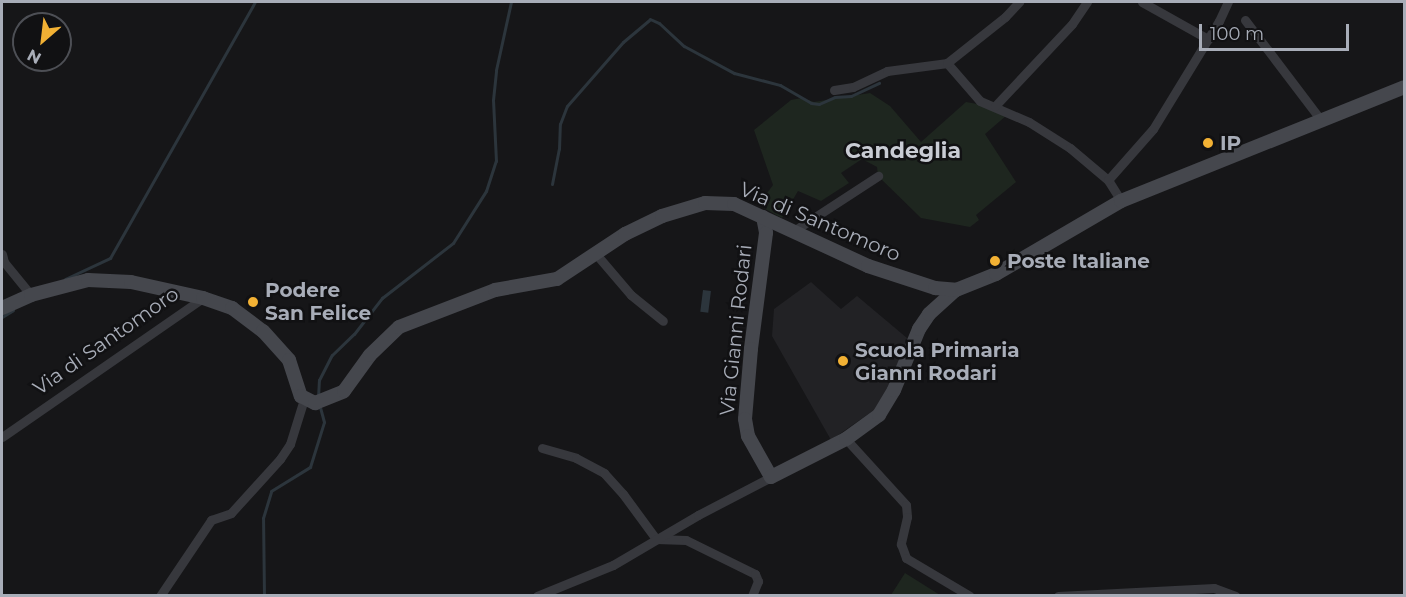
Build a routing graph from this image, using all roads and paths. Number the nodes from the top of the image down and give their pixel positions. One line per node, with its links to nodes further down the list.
1 (1019, 2): 7 (street)
2 (1087, 2): 10 (street)
3 (1143, 2): 6 (street)
4 (1228, 2): 6 (street)
5 (1245, 20): 11 (street)
6 (1208, 39): 13 (street)
7 (947, 63): 9 (street); 10 (street)
8 (1404, 87): 11 (main road)
9 (834, 90)
10 (995, 106): 13 (street)
11 (1321, 120): 14 (main road)
12 (878, 176): 16 (street)
13 (1108, 180): 14 (street)
14 (1122, 201): 20 (main road)
15 (763, 217): 16 (main road, Via di Santomoro); 17 (main road, Via Gianni Rodari); 19 (main road, Via di Santomoro)
16 (786, 230): 17 (main road); 20 (main road, Via di Santomoro)
17 (766, 233): 29 (main road, Via Gianni Rodari)
18 (2, 254): 21 (street)
19 (596, 254): 24 (street); 25 (main road, Via di Santomoro)
20 (956, 290): 27 (main road)
21 (31, 295): 22 (main road, Via di Santomoro); 23 (main road, Via di Santomoro)
22 (203, 298): 25 (main road, Via di Santomoro); 26 (street, Via di Santomoro)
23 (2, 308)
24 (663, 321)
25 (316, 400): 31 (street)
26 (2, 437)
27 (846, 439): 29 (main road); 34 (street)
28 (542, 448): 30 (street)
29 (771, 477): 30 (street)
30 (656, 539): 32 (street); 33 (street)
31 (160, 596)
32 (537, 596)
33 (752, 596)
34 (970, 596)
35 (1058, 596): 36 (street)
36 (1236, 596)

